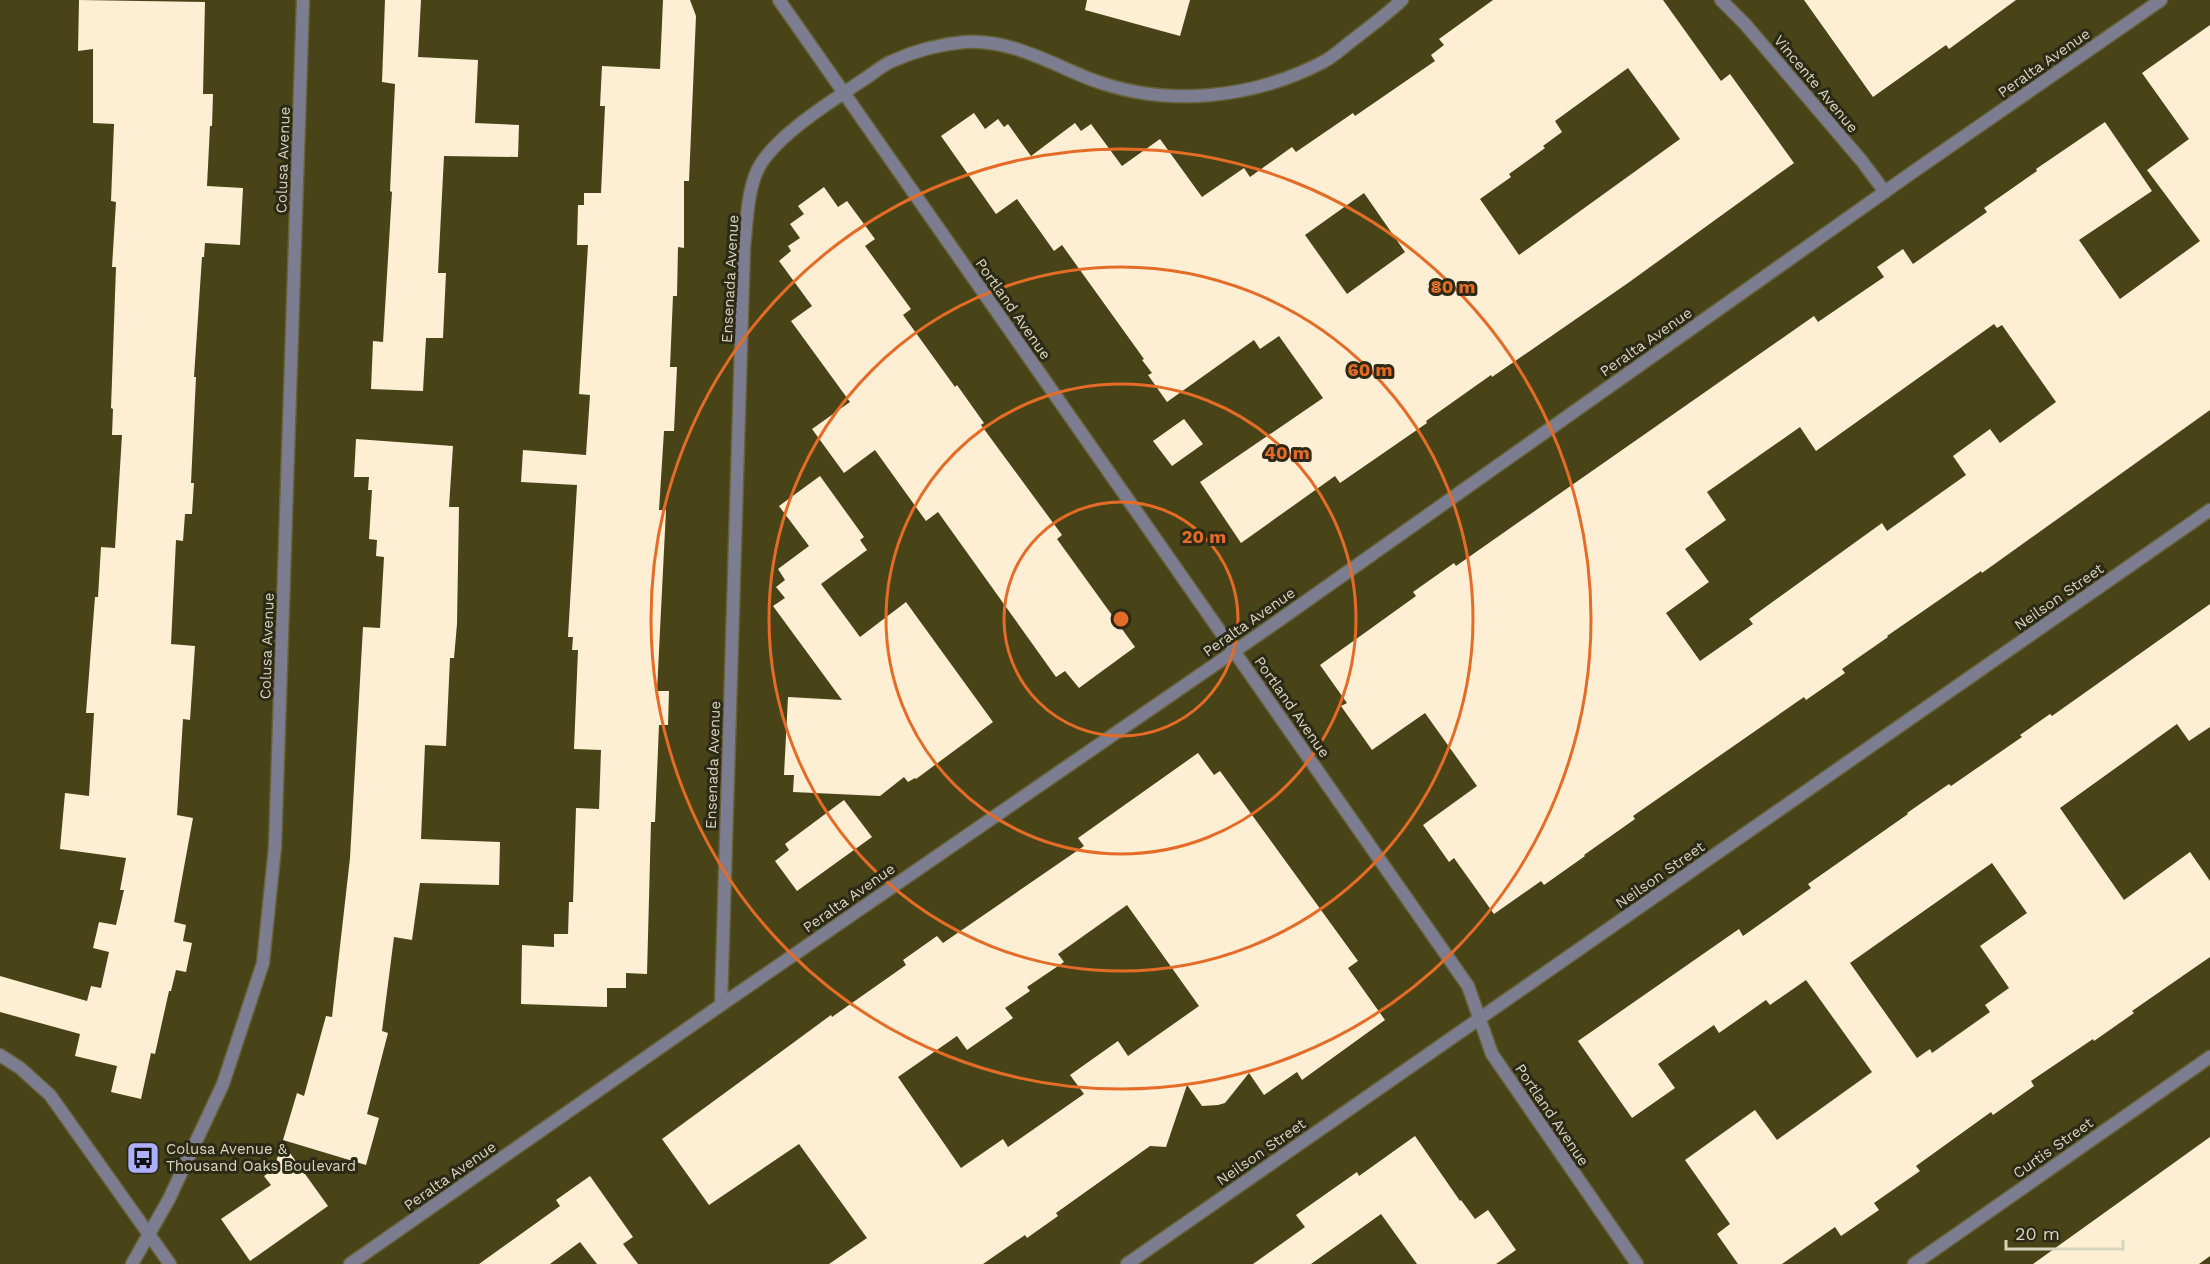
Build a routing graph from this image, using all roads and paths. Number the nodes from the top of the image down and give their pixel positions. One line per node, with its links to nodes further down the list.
1 (303, 0): 14 (street, Colusa Avenue)
2 (779, 0): 6 (street, Portland Avenue)
3 (1402, 0): 6 (street, Ensenada Avenue)
4 (1720, 0): 7 (street, Vincente Avenue)
5 (2161, 0): 7 (street, Peralta Avenue)
6 (844, 93): 9 (street, Portland Avenue); 10 (street, Ensenada Avenue)
7 (1885, 192): 9 (street, Peralta Avenue)
8 (2210, 510): 11 (street, Neilson Street)
9 (1234, 651): 10 (street, Peralta Avenue); 11 (street, Portland Avenue)
10 (721, 1005): 17 (street, Peralta Avenue)
11 (1479, 1018): 18 (street, Neilson Street); 19 (street, Portland Avenue)
12 (0, 1055): 14 (street)
13 (2210, 1057): 20 (street, Curtis Street)
14 (150, 1234): 15 (street, Colusa Avenue); 16 (street)
15 (132, 1264)
16 (171, 1264)
17 (351, 1264)
18 (1127, 1264)
19 (1637, 1264)
20 (1914, 1264)

